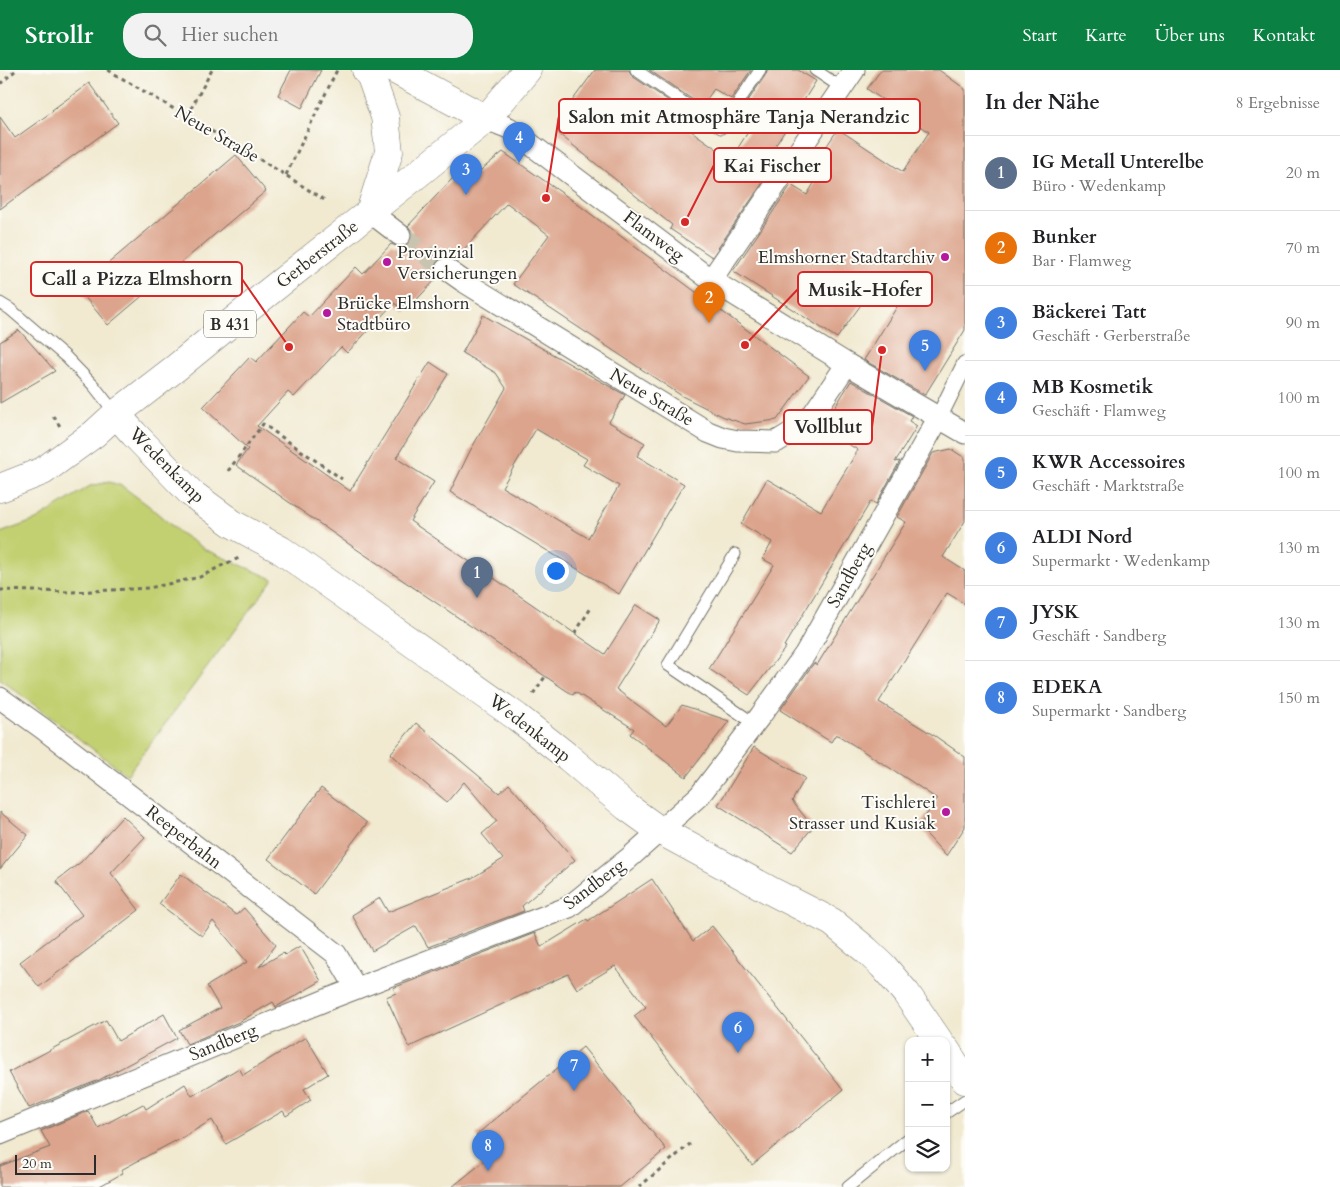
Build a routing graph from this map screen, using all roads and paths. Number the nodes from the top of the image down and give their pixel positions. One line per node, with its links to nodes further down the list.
1 (16, 70): 12 (path)
2 (108, 70): 14 (path, Neue Straße)
3 (212, 70): 14 (path)
4 (337, 70): 16 (path)
5 (366, 70): 18 (main road)
6 (395, 70): 15 (main road, Flamweg)
7 (527, 70): 15 (main road, B 431)
8 (636, 70): 9 (lane)
9 (760, 70)
10 (816, 70): 13 (lane)
11 (854, 70): 13 (street)
12 (0, 84)
13 (842, 88): 21 (street)
14 (186, 116): 16 (path, Neue Straße)
15 (486, 119): 18 (main road, Gerberstraße / B 431); 21 (street, Flamweg)
16 (286, 174): 17 (path, Neue Straße)
17 (326, 201)
18 (370, 212): 19 (street); 25 (main road, Gerberstraße / B 431)
19 (400, 235)
20 (446, 268): 23 (street, Neue Straße)
21 (711, 280): 23 (street, Flamweg)
22 (0, 303): 25 (lane)
23 (847, 364): 26 (street, Flamweg)
24 (965, 364): 26 (street)
25 (116, 414): 30 (main road, Gerberstraße / B 431); 40 (main road, Wedenkamp)
26 (939, 417): 27 (street, Flamweg); 39 (street, Sandberg)
27 (965, 434)
28 (228, 471): 29 (path)
29 (342, 479)
30 (0, 488)
31 (735, 554): 39 (lane)
32 (240, 558): 33 (path)
33 (0, 590)
34 (591, 608): 35 (path)
35 (574, 633)
36 (546, 677): 37 (path)
37 (533, 694)
38 (0, 698): 41 (street, Reeperbahn)
39 (755, 724): 40 (street, Sandberg)
40 (659, 830): 41 (street, Sandberg); 42 (main road, Wedenkamp)
41 (356, 988): 47 (street, Sandberg)
42 (936, 1037)
43 (950, 1056): 44 (main road)
44 (965, 1080)
45 (965, 1100): 46 (lane)
46 (950, 1110)
47 (0, 1134)
48 (905, 1141): 51 (lane)
49 (690, 1144): 50 (path)
50 (638, 1187)
51 (848, 1187)

